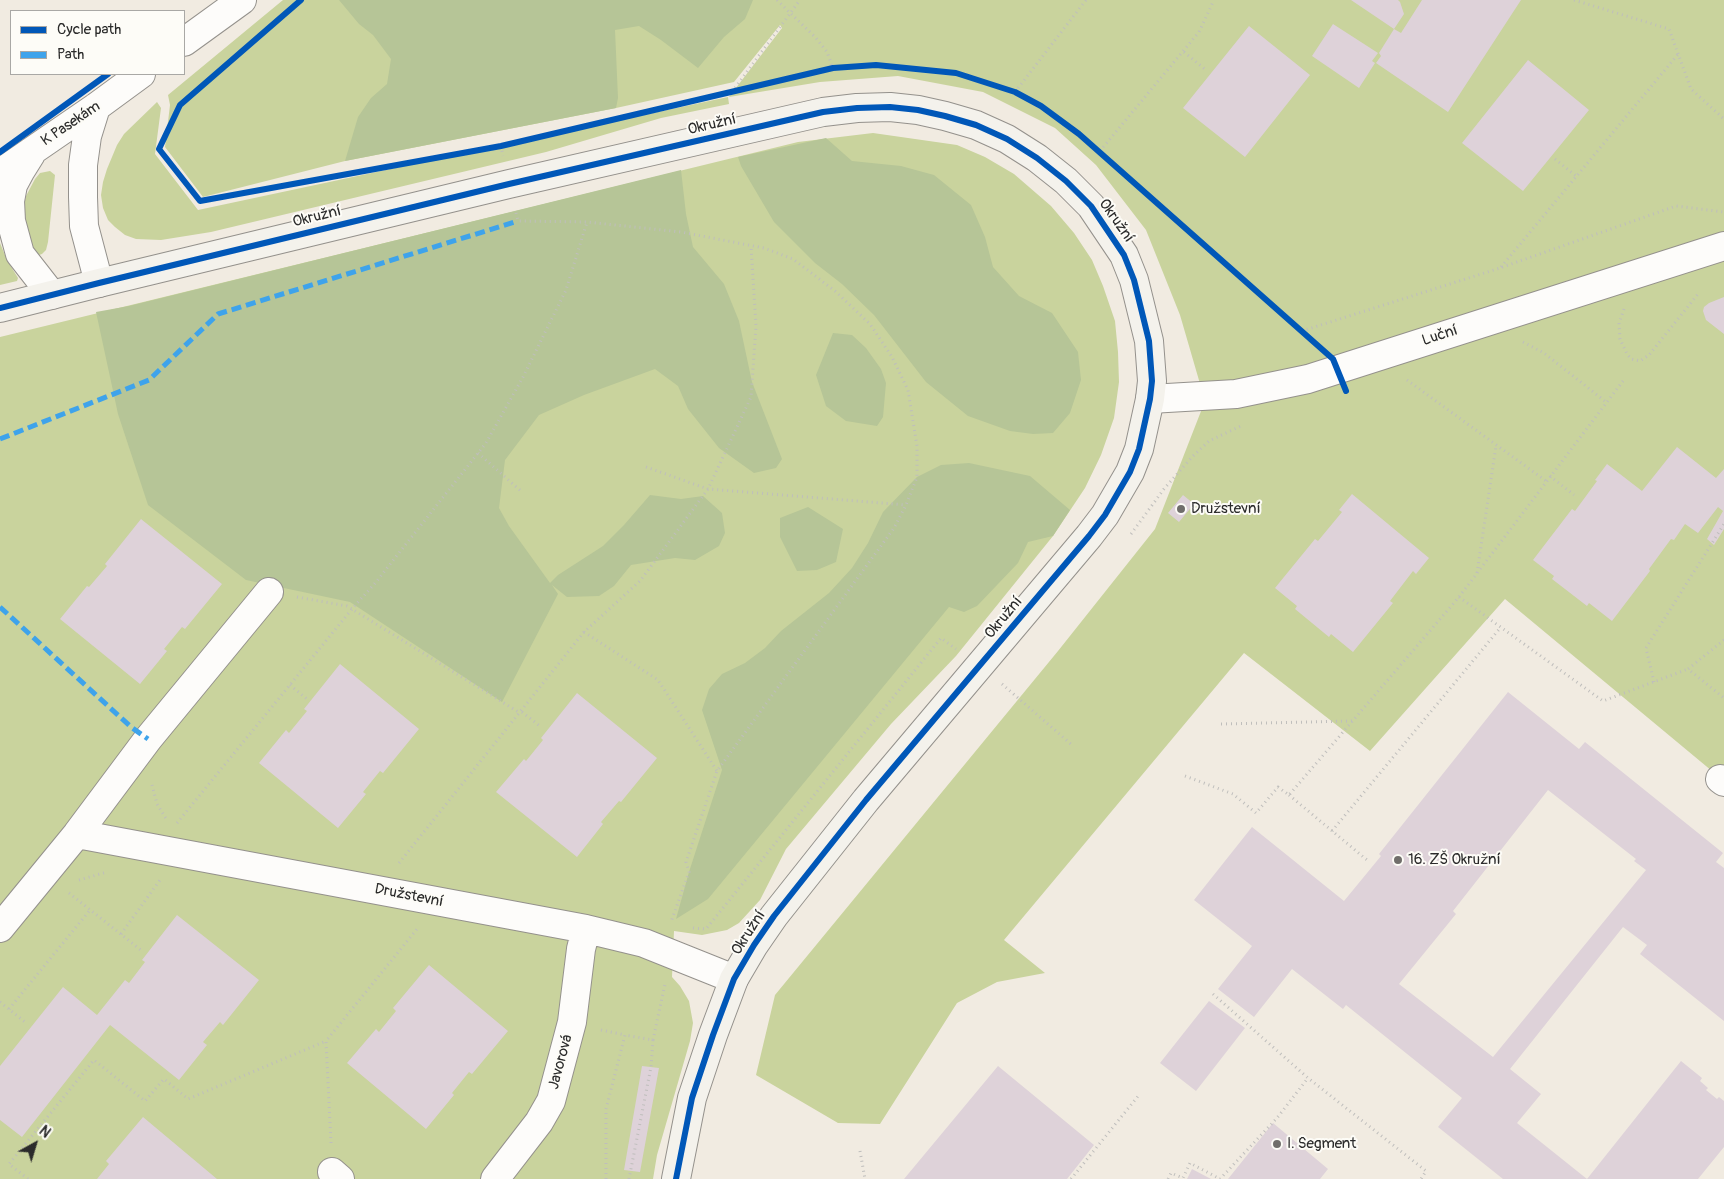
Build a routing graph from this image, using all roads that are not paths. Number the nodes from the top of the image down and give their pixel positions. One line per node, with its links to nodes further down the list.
1 (242, 0): 2 (street)
2 (185, 41)
3 (140, 75): 4 (street, K Pasekám)
4 (96, 107): 5 (street, K Pasekám); 8 (street)
5 (36, 147): 6 (street, K Pasekám); 9 (street)
6 (0, 173)
7 (1724, 246): 11 (street, Luční)
8 (98, 283): 9 (street, Okružní); 11 (street, Okružní)
9 (52, 295): 10 (street, Okružní)
10 (0, 308)
11 (1150, 399): 16 (street, Okružní)
12 (269, 592): 13 (street)
13 (77, 834): 14 (street); 15 (street, Družstevní)
14 (0, 928)
15 (586, 929): 16 (street, Družstevní); 17 (street, Javorová)
16 (734, 980): 18 (street, Okružní)
17 (495, 1179)
18 (676, 1179)

